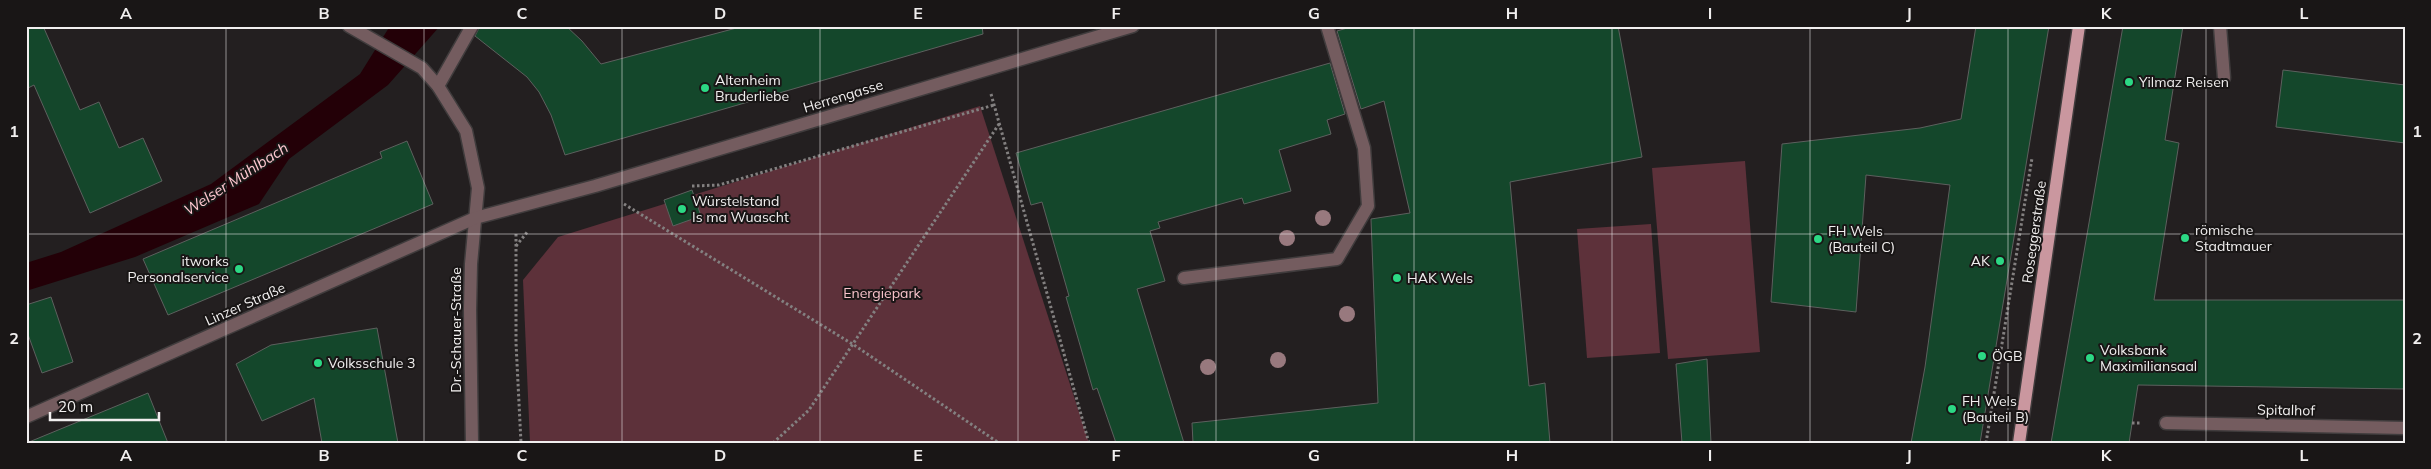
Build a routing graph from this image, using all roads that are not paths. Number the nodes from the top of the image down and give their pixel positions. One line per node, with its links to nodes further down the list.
1 (349, 26): 8 (street, Dr.-Schauer-Straße)
2 (472, 26): 8 (street)
3 (1133, 26): 9 (street, Herrengasse)
4 (1327, 26): 10 (street)
5 (2079, 26): 15 (main road, Roseggerstraße)
6 (2220, 26): 7 (street)
7 (2224, 78)
8 (438, 86): 9 (street, Dr.-Schauer-Straße)
9 (475, 218): 11 (street, Linzer Straße); 14 (street, Dr.-Schauer-Straße)
10 (1184, 278)
11 (26, 417)
12 (2166, 423): 13 (street, Spitalhof)
13 (2405, 428)
14 (472, 443)
15 (2019, 443)

